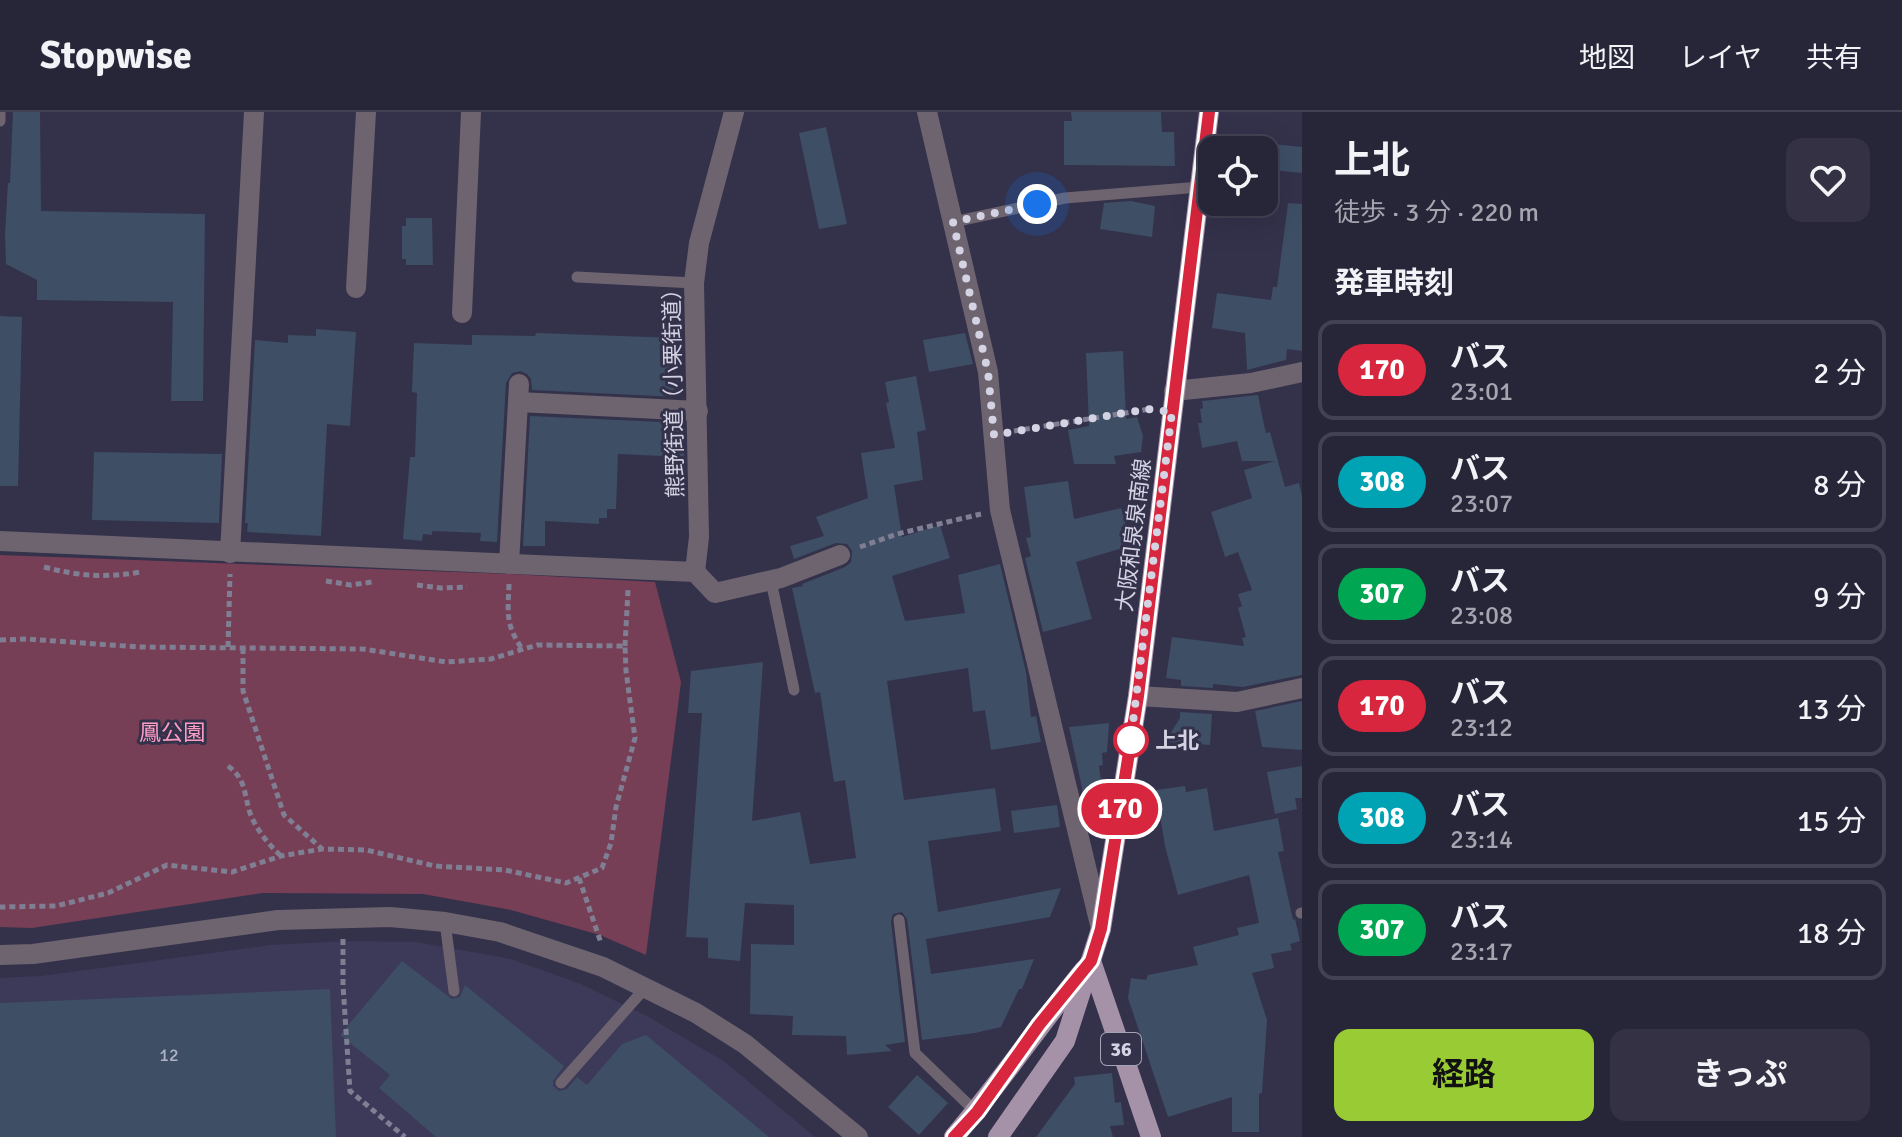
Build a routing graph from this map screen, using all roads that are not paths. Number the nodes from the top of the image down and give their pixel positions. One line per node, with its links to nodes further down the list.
1 (0, 112): 8 (lane)
2 (254, 112): 21 (street)
3 (366, 112): 15 (street)
4 (471, 112): 16 (street)
5 (734, 112): 14 (street, 熊野街道（小栗街道）)
6 (927, 112): 12 (street)
7 (1209, 112): 9 (main road, 大阪和泉泉南線)
8 (0, 121)
9 (1206, 136)
10 (1198, 187): 12 (lane)
11 (1198, 203): 18 (main road, 大阪和泉泉南線)
12 (953, 222): 31 (street)
13 (577, 277): 14 (lane)
14 (694, 283): 19 (street, 熊野街道（小栗街道）)
15 (356, 288)
16 (462, 313)
17 (1302, 372): 18 (street)
18 (1173, 401): 28 (main road, 大阪和泉泉南線)
19 (698, 411): 23 (street); 24 (street, 熊野街道（小栗街道）)
20 (0, 541): 21 (street)
21 (230, 553): 23 (street)
22 (840, 555): 25 (street)
23 (509, 564): 24 (street)
24 (695, 572): 25 (street)
25 (771, 581): 27 (lane)
26 (1302, 688): 28 (street)
27 (794, 690)
28 (1138, 696): 31 (main road, 大阪和泉泉南線)
29 (899, 920): 37 (lane)
30 (445, 922): 32 (street); 34 (street); 35 (lane)
31 (1101, 929): 33 (main road, 大阪和泉泉南線)
32 (0, 955)
33 (1091, 961): 37 (main road, 大阪和泉泉南線); 40 (main road, 大阪和泉泉南線); 41 (main road, 36)
34 (646, 987): 36 (lane); 38 (street)
35 (454, 991)
36 (561, 1083)
37 (977, 1112): 39 (main road, 大阪和泉泉南線)
38 (858, 1137)
39 (954, 1137)
40 (998, 1137)
41 (1151, 1137)

